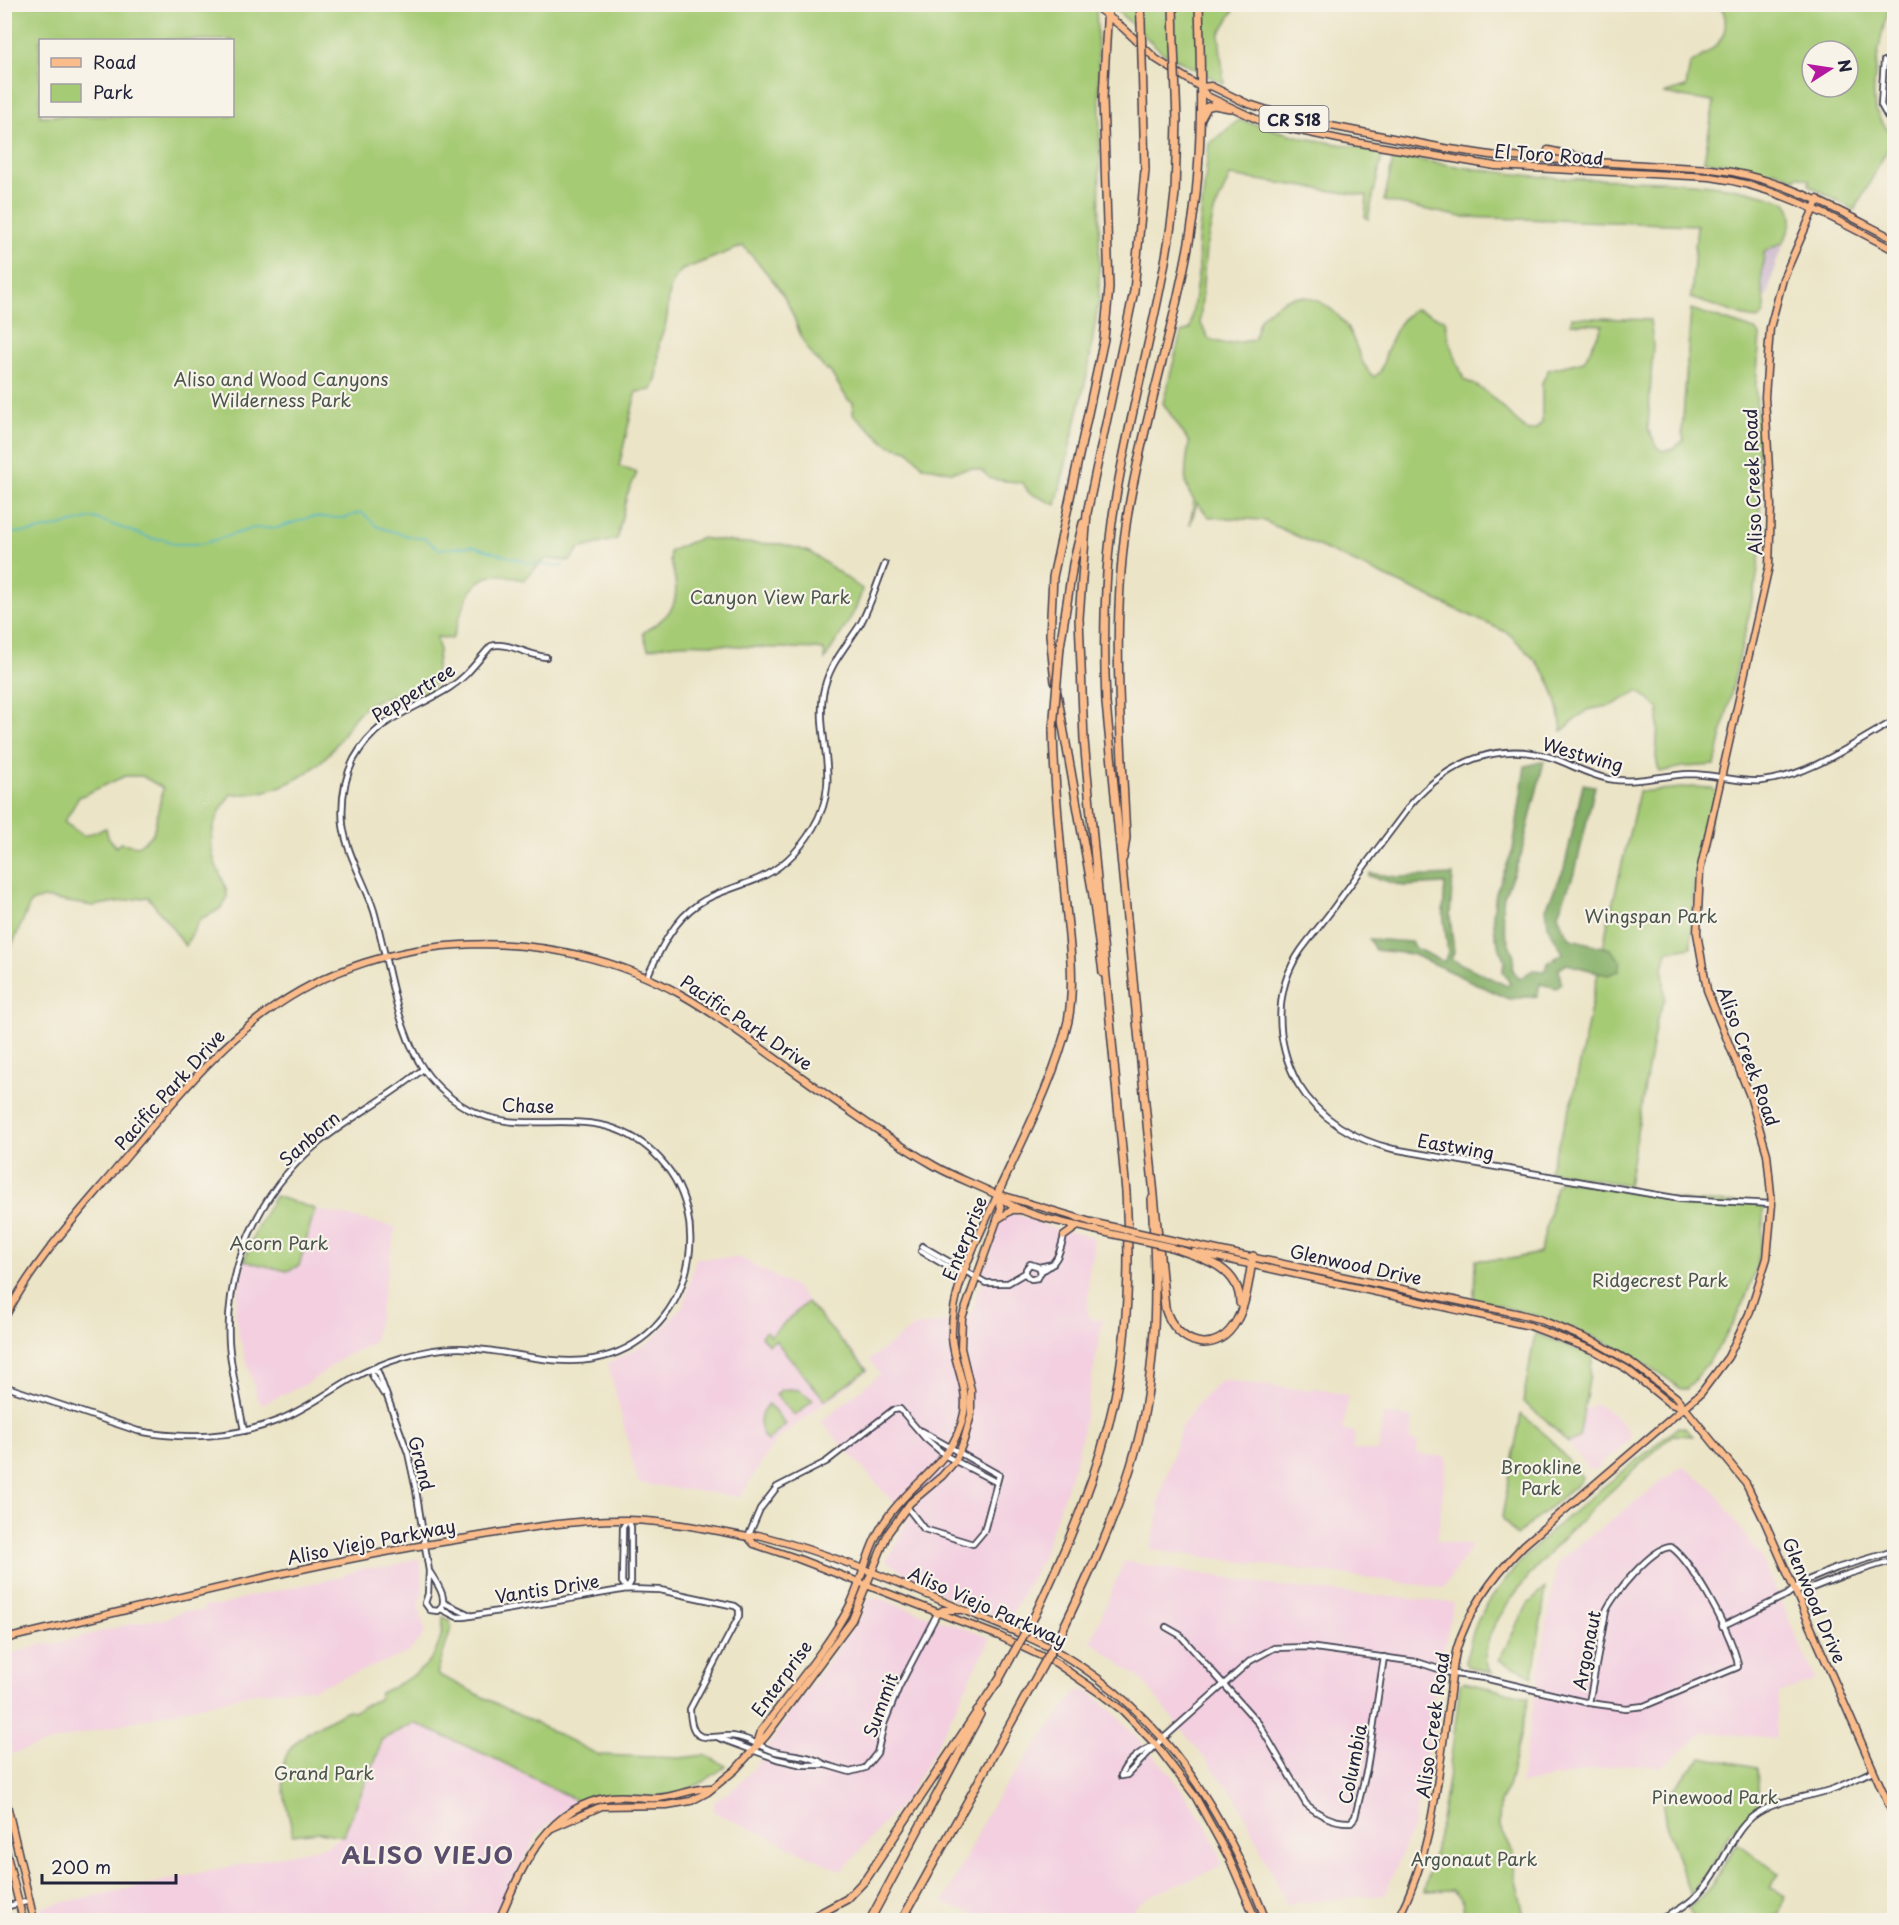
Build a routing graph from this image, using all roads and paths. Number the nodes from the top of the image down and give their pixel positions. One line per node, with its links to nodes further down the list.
1 (1092, 4): 6 (main road, El Toro Road / CR S18)
2 (1108, 4): 6 (highway)
3 (1140, 4): 18 (highway, bridge)
4 (1173, 4): 23 (highway, bridge)
5 (1199, 4): 8 (highway)
6 (1107, 15): 8 (main road, El Toro Road / CR S18); 28 (highway)
7 (1884, 61): 11 (street)
8 (1200, 87): 9 (main road, El Toro Road / CR S18); 10 (highway); 13 (main road, El Toro Road / CR S18)
9 (1230, 108): 10 (highway); 15 (main road, El Toro Road / CR S18)
10 (1200, 120): 23 (highway)
11 (1894, 128)
12 (1548, 150): 13 (main road)
13 (1593, 161): 14 (main road, El Toro Road / CR S18)
14 (1818, 199): 15 (main road, Aliso Creek Road); 16 (main road, El Toro Road / CR S18)
15 (1814, 209): 17 (main road, El Toro Road / CR S18); 22 (main road, Aliso Creek Road)
16 (1894, 239)
17 (1894, 250)
18 (1087, 513): 28 (highway); 30 (highway, bridge)
19 (885, 564): 26 (street)
20 (546, 657): 25 (street, Peppertree)
21 (1894, 721): 22 (street, Westwing)
22 (1723, 778): 24 (street, Westwing); 31 (main road, Aliso Creek Road)
23 (1122, 870): 29 (highway)
24 (1302, 949): 31 (street, Eastwing)
25 (385, 956): 26 (main road, Pacific Park Drive); 27 (street, Chase); 45 (main road, Pacific Park Drive)
26 (647, 977): 30 (main road, Pacific Park Drive)
27 (423, 1069): 47 (street, Chase); 51 (street, Sanborn)
28 (1116, 1075): 80 (highway, bridge)
29 (1148, 1129): 46 (highway); 100 (highway, bridge)
30 (998, 1195): 32 (main road, Pacific Park Drive); 33 (main road, Enterprise); 40 (main road, Glenwood Drive, bridge); 42 (main road, Enterprise)
31 (1772, 1204): 49 (main road, Aliso Creek Road)
32 (1024, 1210): 33 (main road); 34 (main road, Pacific Park Drive)
33 (998, 1219): 44 (main road, Enterprise)
34 (1060, 1221): 35 (main road, Pacific Park Drive); 36 (main road)
35 (1078, 1226): 36 (main road); 37 (main road, Pacific Park Drive, bridge)
36 (1064, 1236): 41 (street)
37 (1171, 1247): 39 (highway)
38 (921, 1249): 42 (street)
39 (1190, 1252): 40 (main road, Glenwood Drive); 46 (highway)
40 (1252, 1260): 46 (highway); 49 (main road, Glenwood Drive)
41 (1040, 1269): 43 (street); 43 (street)
42 (966, 1273): 44 (street); 52 (main road, Enterprise)
43 (1025, 1273): 44 (street)
44 (975, 1278): 54 (main road, Enterprise)
45 (4, 1319)
46 (1237, 1320)
47 (372, 1369): 51 (street, Chase); 59 (street, Grand)
48 (4, 1386): 51 (street, Chase)
49 (1685, 1410): 67 (main road, Glenwood Drive); 79 (main road, Aliso Creek Road)
50 (919, 1430): 52 (street); 53 (street); 58 (street)
51 (244, 1431)
52 (950, 1448): 53 (main road, Enterprise); 54 (street)
53 (946, 1456): 54 (street); 62 (main road, Enterprise)
54 (957, 1457): 55 (street); 55 (street); 56 (main road, Enterprise)
55 (996, 1482): 56 (street)
56 (907, 1506): 62 (main road, Enterprise)
57 (628, 1520): 58 (main road, Aliso Viejo Parkway); 59 (main road, Aliso Viejo Parkway); 66 (street, Vantis Drive); 66 (street, Vantis Drive)
58 (748, 1537): 62 (main road, Aliso Viejo Parkway); 64 (main road, Aliso Viejo Parkway)
59 (425, 1545): 63 (street, Grand); 77 (main road, Aliso Viejo Parkway)
60 (1894, 1551): 67 (street)
61 (1894, 1560): 67 (street)
62 (868, 1570): 64 (main road, Enterprise); 65 (main road, Enterprise); 72 (main road, Aliso Viejo Parkway)
63 (429, 1571): 68 (street, Grand); 69 (street, Grand)
64 (859, 1582): 65 (main road, Aliso Viejo Parkway); 86 (main road, Enterprise)
65 (867, 1585): 73 (main road, Aliso Viejo Parkway); 86 (main road, Enterprise)
66 (627, 1589): 74 (street, Vantis Drive); 83 (street, Vantis Drive)
67 (1794, 1591): 75 (street); 88 (main road, Glenwood Drive)
68 (439, 1593): 69 (street); 70 (street)
69 (428, 1594): 71 (street)
70 (444, 1603): 71 (street); 74 (street, Vantis Drive)
71 (441, 1609): 74 (street, Vantis Drive)
72 (964, 1610): 73 (main road); 84 (main road, Aliso Viejo Parkway)
73 (937, 1614): 85 (main road, Aliso Viejo Parkway); 87 (street, Summit)
74 (471, 1615)
75 (1722, 1626): 82 (street, Argonaut); 82 (street, Argonaut)
76 (1166, 1627): 81 (street, Columbia)
77 (4, 1639)
78 (1384, 1658): 79 (street); 81 (street); 81 (street, Columbia)
79 (1454, 1674): 82 (street, Argonaut); 103 (main road, Aliso Creek Road)
80 (999, 1679): 98 (highway); 99 (highway)
81 (1223, 1684): 84 (street)
82 (1589, 1703)
83 (719, 1738): 86 (street, Vantis Drive); 86 (street, Vantis Drive)
84 (1162, 1739): 85 (street); 102 (main road, Aliso Viejo Parkway)
85 (1156, 1745): 85 (street); 101 (main road, Aliso Viejo Parkway)
86 (752, 1747): 87 (street, Summit); 87 (street, Summit); 97 (main road, Enterprise)
87 (826, 1765)
88 (1873, 1771): 90 (main road, Glenwood Drive); 104 (street)
89 (4, 1792): 92 (main road)
90 (1894, 1817)
91 (4, 1843): 93 (main road)
92 (30, 1901): 93 (street); 96 (main road)
93 (19, 1904): 94 (street); 95 (main road)
94 (4, 1907)
95 (23, 1920)
96 (34, 1920)
97 (499, 1920)
98 (808, 1920)
99 (870, 1920)
100 (902, 1920)
101 (1256, 1920)
102 (1266, 1920)
103 (1397, 1920)
104 (1657, 1920)

